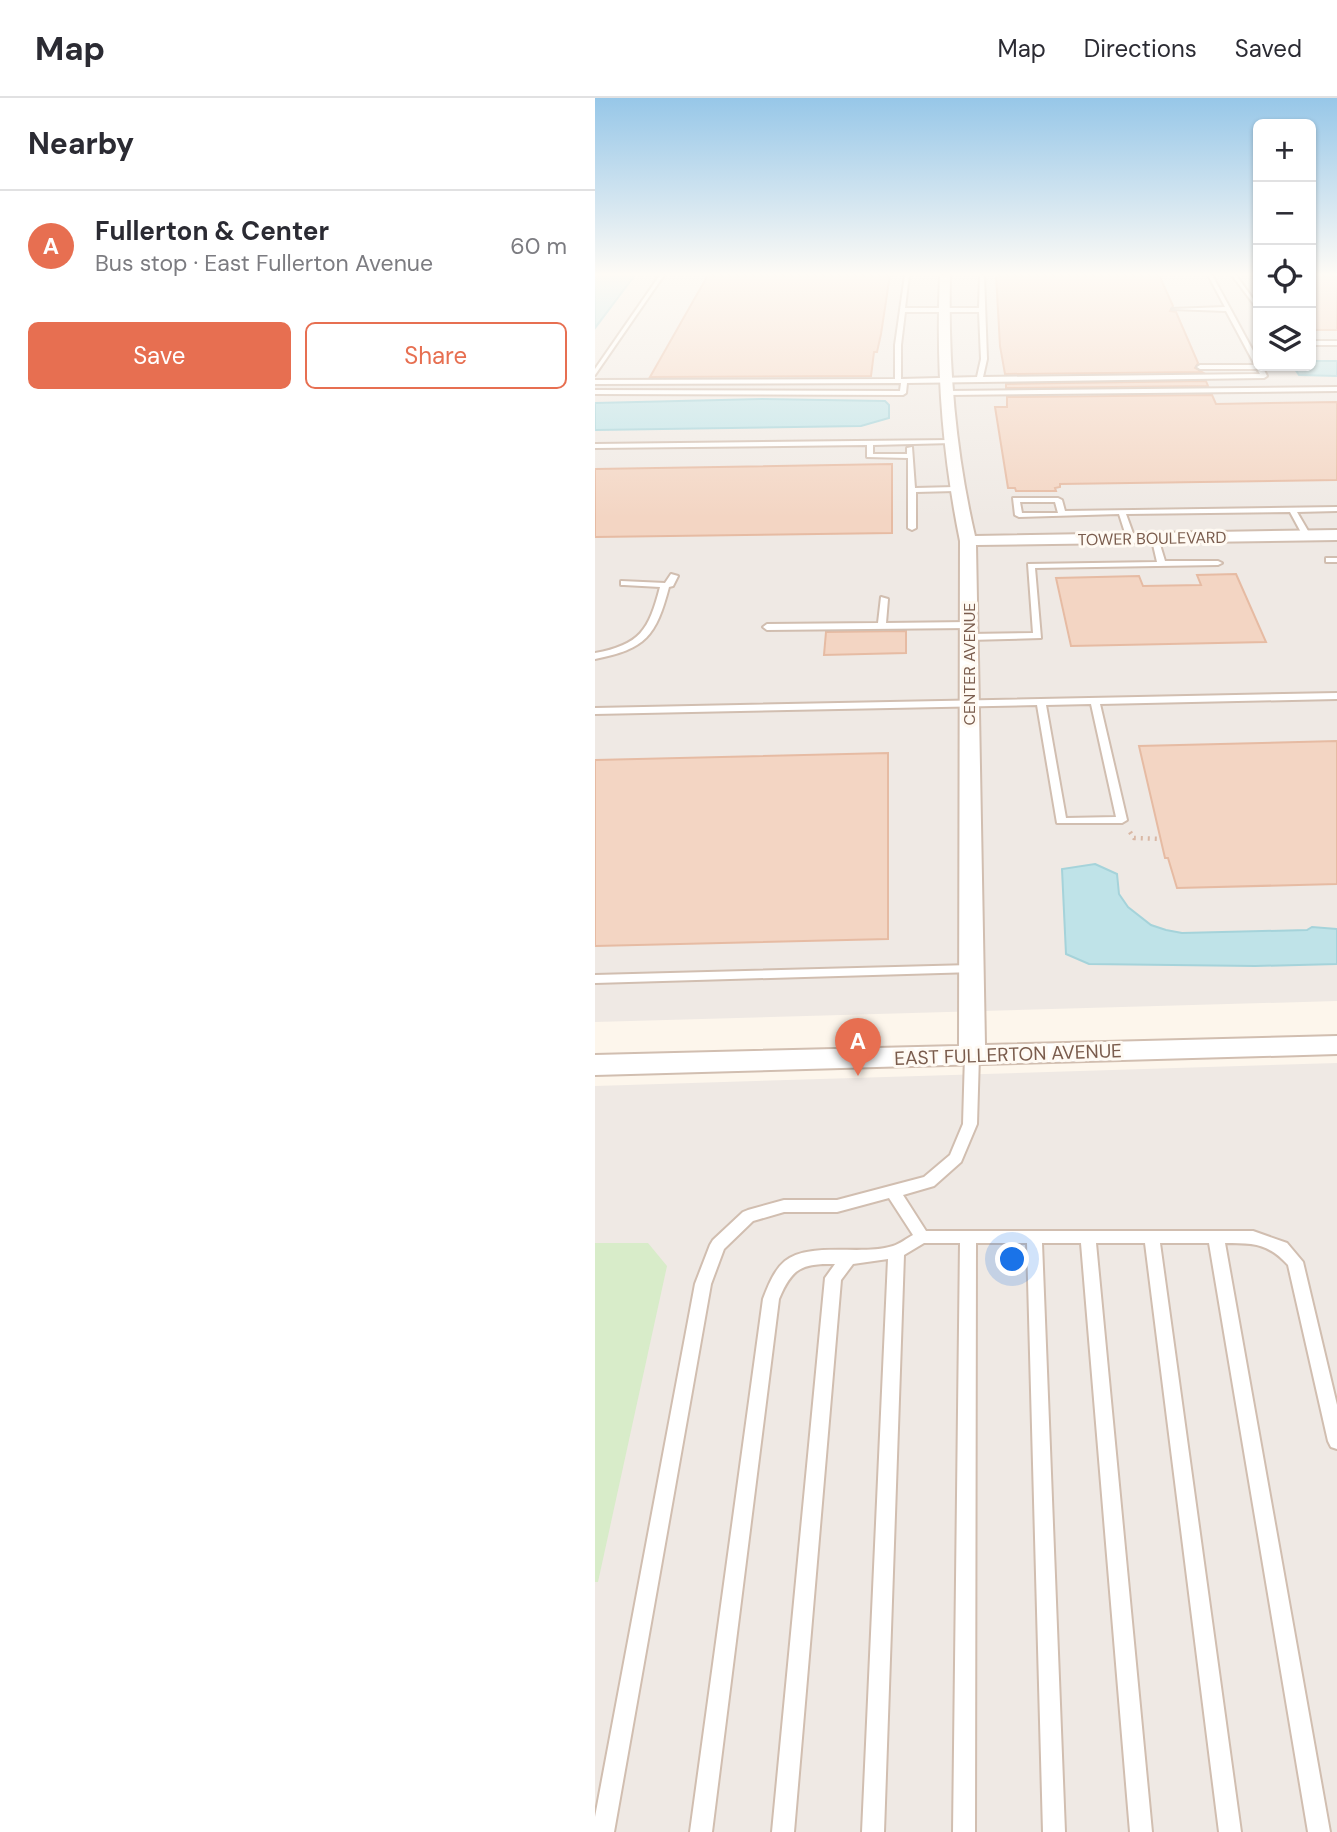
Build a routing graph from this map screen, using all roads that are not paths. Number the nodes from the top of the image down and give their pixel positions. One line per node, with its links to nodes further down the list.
1 (607, 356): 8 (lane)
2 (899, 356): 10 (lane)
3 (945, 356): 12 (street, CENTER AVENUE)
4 (984, 356): 9 (lane)
5 (1253, 366): 6 (lane)
6 (1200, 367)
7 (1262, 371): 9 (lane)
8 (595, 373)
9 (980, 379): 12 (lane)
10 (901, 381): 11 (lane); 12 (lane); 14 (lane)
11 (595, 382)
12 (947, 385): 13 (lane); 16 (street, CENTER AVENUE)
13 (1337, 389)
14 (595, 392)
15 (910, 442): 16 (lane); 17 (lane); 19 (lane)
16 (951, 442): 20 (street, CENTER AVENUE)
17 (870, 443): 18 (lane); 19 (lane)
18 (595, 446)
19 (911, 456): 21 (lane)
20 (955, 489): 21 (lane); 31 (street, CENTER AVENUE)
21 (912, 490): 26 (lane)
22 (1292, 509): 23 (lane); 24 (lane); 28 (lane)
23 (1337, 509)
24 (1122, 512): 25 (lane); 30 (lane)
25 (1062, 513): 25 (lane)
26 (912, 528)
27 (1337, 535): 28 (street, TOWER BOULEVARD)
28 (1307, 536): 29 (street, TOWER BOULEVARD)
29 (1154, 538): 30 (street, TOWER BOULEVARD); 33 (lane)
30 (1131, 539): 31 (street, TOWER BOULEVARD)
31 (968, 541): 40 (street, CENTER AVENUE)
32 (1218, 562): 33 (lane)
33 (1162, 564): 40 (lane)
34 (674, 576): 36 (lane)
35 (624, 583): 36 (lane)
36 (665, 585): 41 (lane)
37 (884, 599): 38 (lane)
38 (882, 626): 39 (lane); 40 (lane)
39 (767, 627)
40 (969, 631): 45 (street, CENTER AVENUE)
41 (595, 656)
42 (1337, 696): 43 (lane)
43 (1095, 701): 44 (lane); 44 (lane)
44 (1041, 703): 45 (lane)
45 (969, 704): 46 (lane); 47 (street, CENTER AVENUE)
46 (595, 711)
47 (971, 969): 48 (lane); 50 (street, CENTER AVENUE)
48 (595, 979)
49 (1337, 1045): 50 (street, EAST FULLERTON AVENUE)
50 (972, 1055): 51 (street, EAST FULLERTON AVENUE); 52 (lane)
51 (595, 1065)
52 (894, 1193): 53 (lane); 62 (lane)
53 (922, 1237): 54 (lane); 59 (lane)
54 (968, 1237): 55 (lane); 66 (lane)
55 (1034, 1237): 56 (lane); 67 (lane)
56 (1088, 1237): 57 (lane); 68 (lane)
57 (1151, 1237): 58 (lane); 69 (lane)
58 (1216, 1237): 61 (lane); 70 (lane)
59 (896, 1252): 60 (lane); 65 (lane)
60 (849, 1258): 63 (lane); 64 (lane)
61 (1337, 1441)
62 (603, 1832)
63 (701, 1832)
64 (783, 1832)
65 (873, 1832)
66 (964, 1832)
67 (1054, 1832)
68 (1141, 1832)
69 (1230, 1832)
70 (1318, 1832)

